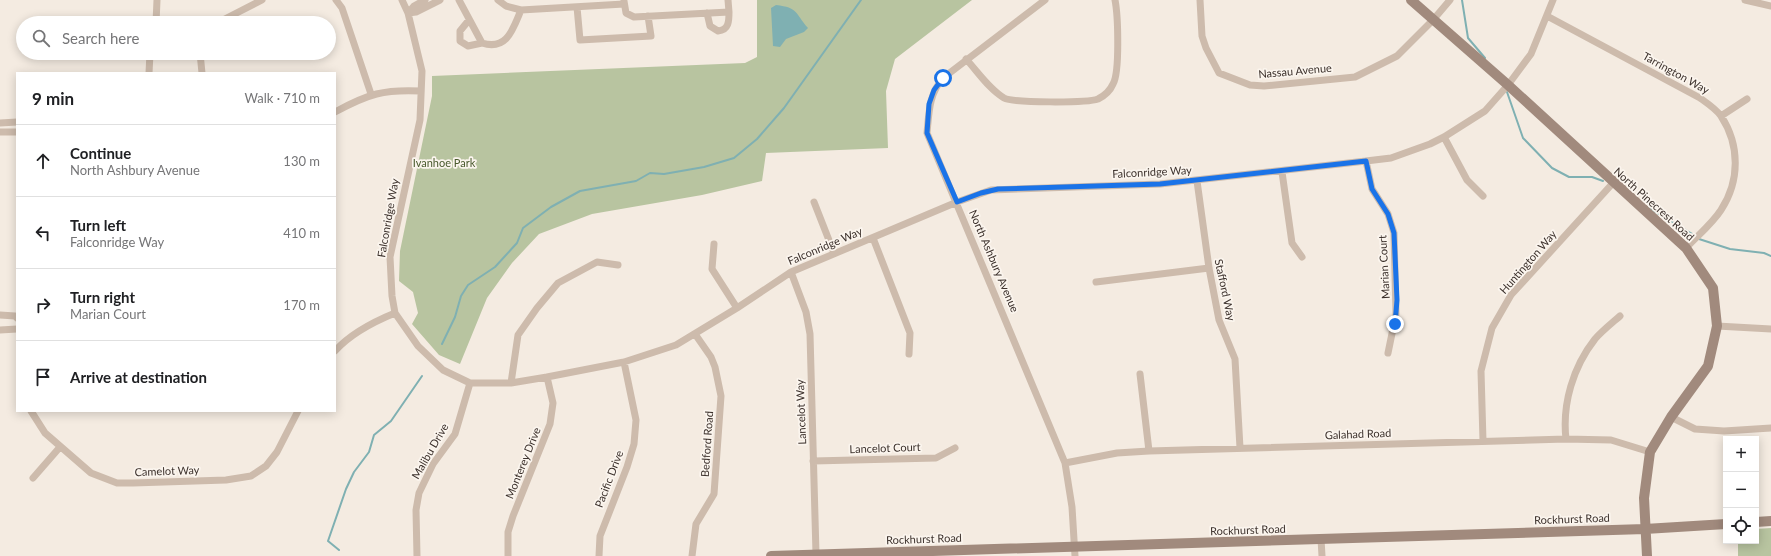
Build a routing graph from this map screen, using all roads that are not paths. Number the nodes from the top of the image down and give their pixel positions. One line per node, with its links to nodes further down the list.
1 (157, 0): 24 (street)
2 (262, 0): 25 (street)
3 (336, 0): 38 (street)
4 (402, 0): 22 (street, Falconridge Way)
5 (425, 0): 22 (street)
6 (440, 0): 22 (street)
7 (459, 0): 28 (street)
8 (498, 0): 20 (street)
9 (728, 0): 21 (street)
10 (1045, 0): 31 (street, North Ashbury Avenue)
11 (1115, 0): 31 (street)
12 (1200, 0): 29 (street, Nassau Avenue)
13 (1411, 0): 29 (street, North Pinecrest Road)
14 (1450, 0): 29 (street, Nassau Avenue)
15 (1553, 0): 27 (street, Falconridge Way)
16 (1746, 0): 18 (street)
17 (624, 2): 19 (street); 26 (street)
18 (1771, 6)
19 (577, 7): 20 (street); 26 (street)
20 (521, 10): 30 (street)
21 (729, 12): 23 (street); 23 (street)
22 (408, 13): 37 (street, Falconridge Way)
23 (707, 13): 26 (street)
24 (156, 16)
25 (231, 16)
26 (648, 16)
27 (1547, 16): 36 (street, Falconridge Way); 41 (street, Tarrington Way)
28 (469, 20): 30 (street); 30 (street)
29 (1433, 20): 36 (street, North Pinecrest Road)
30 (482, 43)
31 (966, 59): 53 (street, North Ashbury Avenue)
32 (150, 60): 34 (street)
33 (201, 60): 35 (street)
34 (149, 72)
35 (202, 72)
36 (1508, 85): 46 (street, Falconridge Way); 50 (street, North Pinecrest Road)
37 (421, 91): 38 (street); 64 (street, Falconridge Way)
38 (371, 94): 40 (street)
39 (1747, 99): 41 (street)
40 (336, 112)
41 (1721, 116): 56 (street, Tarrington Way)
42 (0, 122): 43 (street)
43 (16, 122)
44 (0, 132): 45 (street)
45 (16, 132)
46 (1444, 138): 47 (street, Falconridge Way); 51 (street)
47 (1366, 161): 48 (street, Falconridge Way); 74 (street, Marian Court)
48 (1282, 172): 49 (street, Falconridge Way); 58 (street)
49 (1197, 181): 53 (street, Falconridge Way); 60 (street, Stafford Way)
50 (1613, 183): 56 (street, North Pinecrest Road); 86 (street, Huntington Way)
51 (1483, 196)
52 (814, 202): 57 (street)
53 (957, 202): 54 (street, Falconridge Way); 93 (street, North Ashbury Avenue)
54 (873, 238): 57 (street, Falconridge Way); 75 (street)
55 (714, 244): 63 (street)
56 (1686, 248): 68 (street, North Pinecrest Road)
57 (834, 253): 61 (street, Falconridge Way)
58 (1302, 256)
59 (618, 264): 80 (street)
60 (1209, 268): 62 (street); 89 (street, Stafford Way)
61 (790, 272): 63 (street, Falconridge Way); 92 (street, Lancelot Way)
62 (1096, 282)
63 (737, 308): 72 (street, Falconridge Way)
64 (395, 313): 73 (street); 79 (street, Falconridge Way)
65 (0, 315): 67 (street)
66 (1620, 316): 85 (street)
67 (16, 317)
68 (1717, 326): 70 (street); 83 (street, North Pinecrest Road)
69 (16, 329): 71 (street)
70 (1771, 329)
71 (0, 330)
72 (695, 334): 76 (street, Falconridge Way); 105 (street, Bedford Road)
73 (337, 346)
74 (1388, 353)
75 (910, 354)
76 (624, 362): 78 (street, Falconridge Way); 104 (street, Pacific Drive)
77 (1140, 374): 90 (street)
78 (546, 377): 80 (street, Falconridge Way); 103 (street, Monterey Drive)
79 (470, 383): 80 (street, Falconridge Way); 102 (street, Malibu Drive)
80 (511, 384)
81 (31, 412): 87 (street, Camelot Way)
82 (297, 412): 87 (street, Camelot Way)
83 (1671, 417): 84 (street); 91 (street, North Pinecrest Road)
84 (1771, 428)
85 (1566, 439): 86 (street, Galahad Road); 91 (street, Galahad Road)
86 (1483, 441): 89 (street, Galahad Road)
87 (60, 447): 94 (street)
88 (955, 448): 92 (street, Lancelot Court)
89 (1240, 448): 90 (street, Galahad Road)
90 (1149, 451): 93 (street, Galahad Road)
91 (1650, 452): 98 (street, North Pinecrest Road)
92 (813, 461): 101 (street, Lancelot Way)
93 (1065, 463): 100 (street, North Ashbury Avenue)
94 (33, 478)
95 (1771, 521): 96 (street)
96 (1759, 522)
97 (1723, 524): 98 (street, Rockhurst Road)
98 (1645, 529): 99 (street, Rockhurst Road); 108 (street, North Pinecrest Road)
99 (1321, 540): 100 (street, Rockhurst Road); 107 (street)
100 (1075, 551): 101 (street, Rockhurst Road)
101 (816, 554): 106 (street, Rockhurst Road)
102 (417, 556)
103 (508, 556)
104 (600, 556)
105 (692, 556)
106 (771, 556)
107 (1322, 556)
108 (1647, 556)

